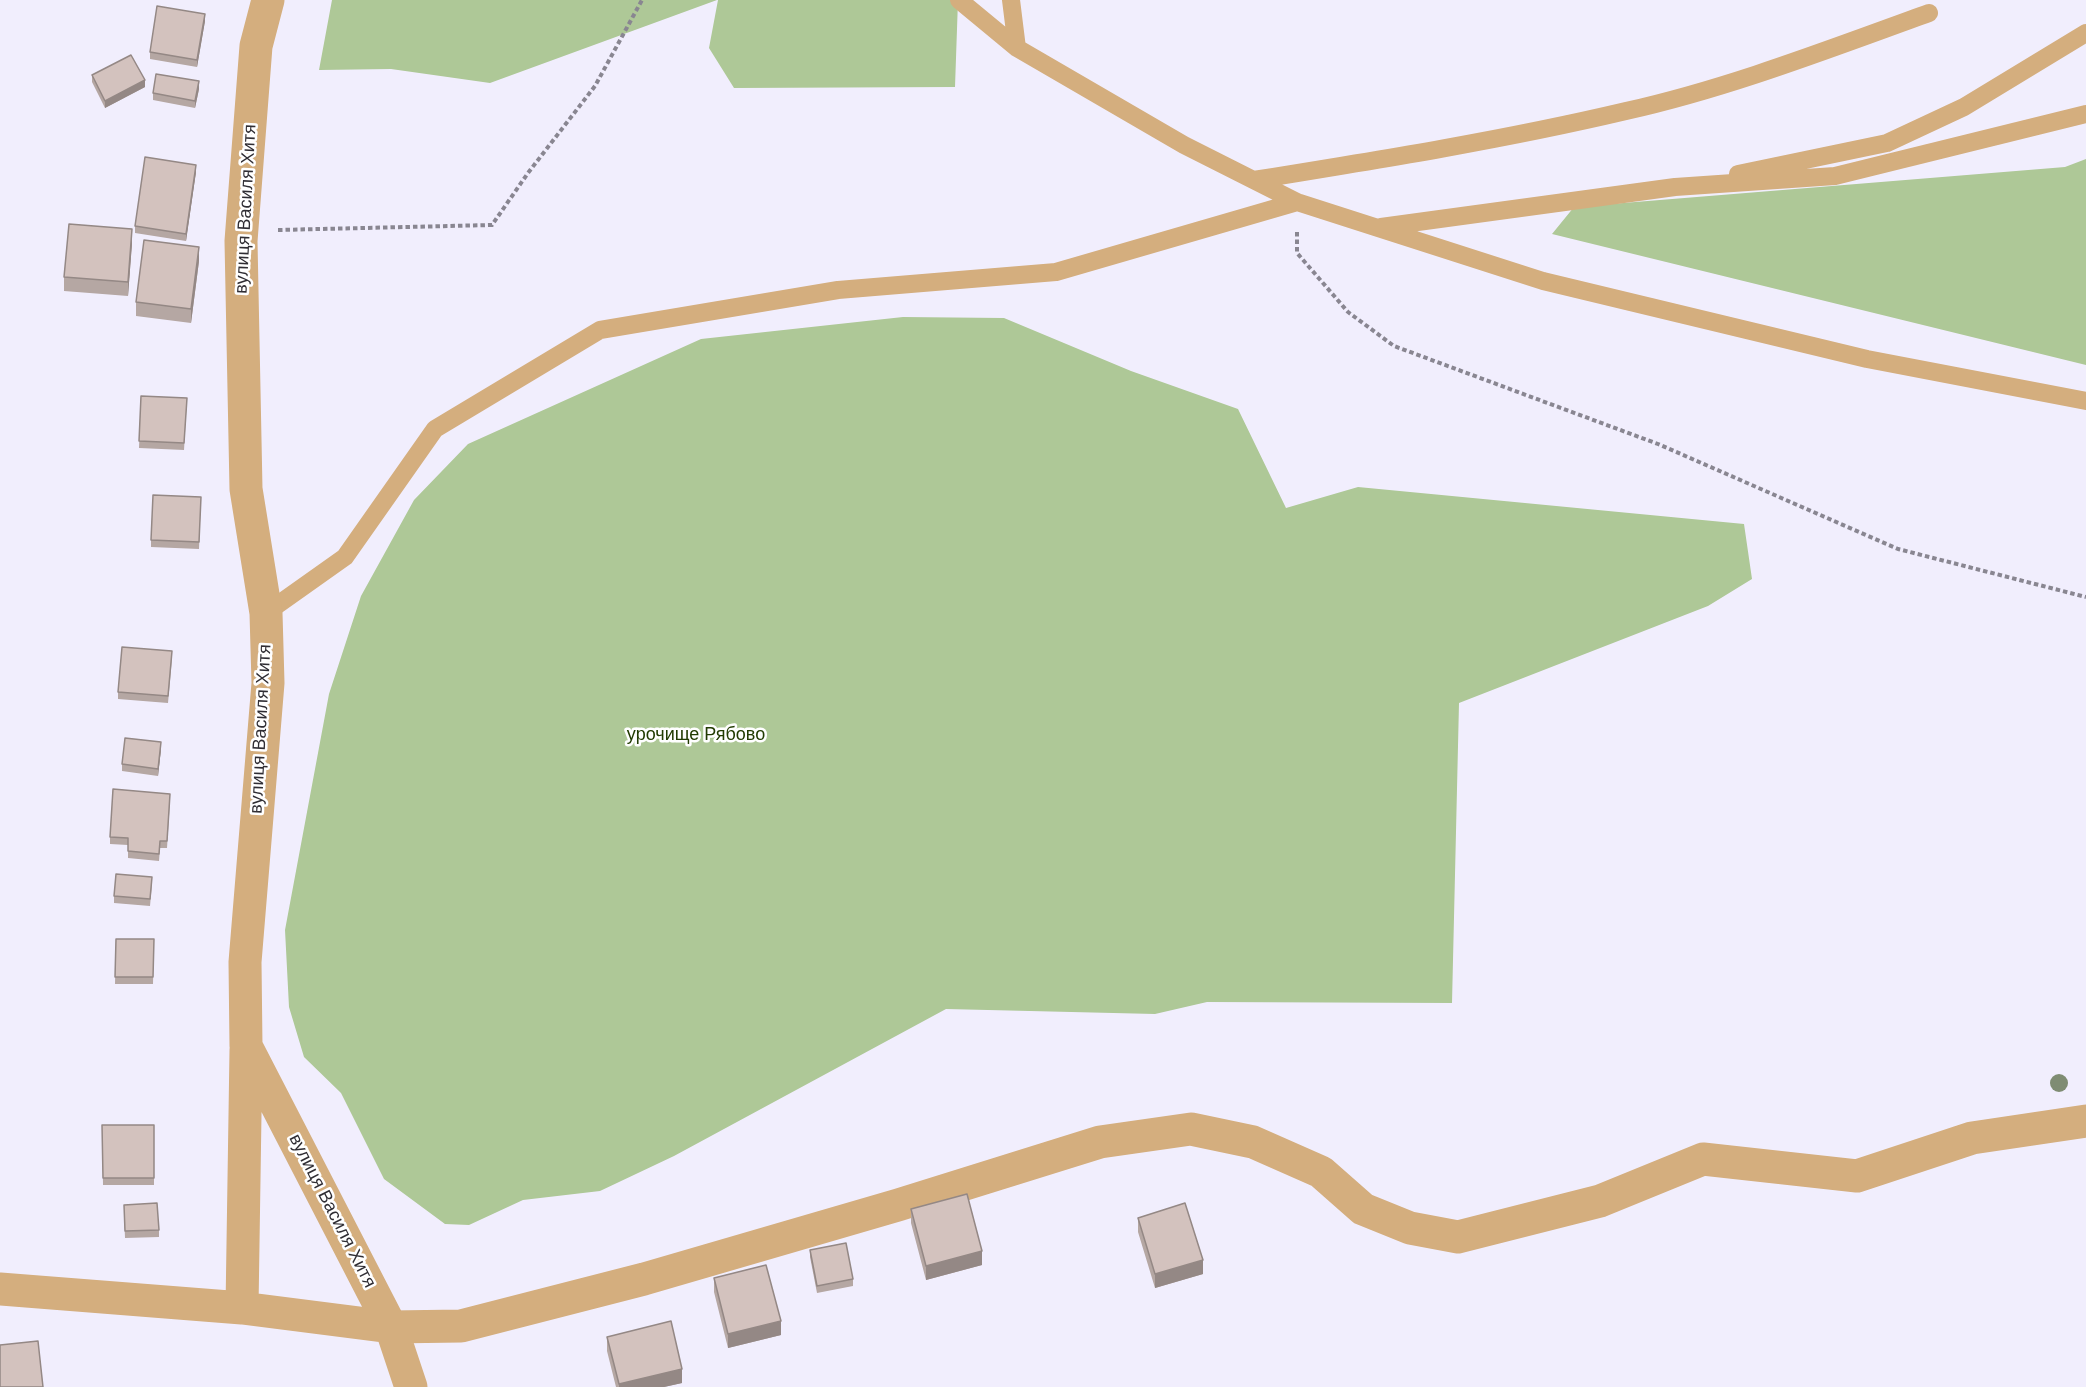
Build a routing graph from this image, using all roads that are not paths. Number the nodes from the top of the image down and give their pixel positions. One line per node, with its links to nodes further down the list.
1 (268, 0): 13 (street, вулиця Василя Хитя)
2 (959, 0): 6 (lane)
3 (1011, 0): 6 (lane)
4 (1929, 13): 8 (lane)
5 (2086, 33): 9 (lane)
6 (1017, 48): 8 (lane)
7 (2086, 114): 9 (lane)
8 (1254, 180): 10 (lane)
9 (1675, 187): 11 (lane)
10 (1297, 202): 11 (lane); 13 (lane)
11 (1377, 227): 12 (lane)
12 (2086, 401)
13 (266, 613): 14 (street, вулиця Василя Хитя)
14 (246, 1046): 17 (street); 18 (street, вулиця Василя Хитя)
15 (2086, 1121): 18 (street)
16 (0, 1289): 17 (street)
17 (242, 1308): 18 (street)
18 (391, 1327): 19 (street, вулиця Василя Хитя)
19 (411, 1387)

